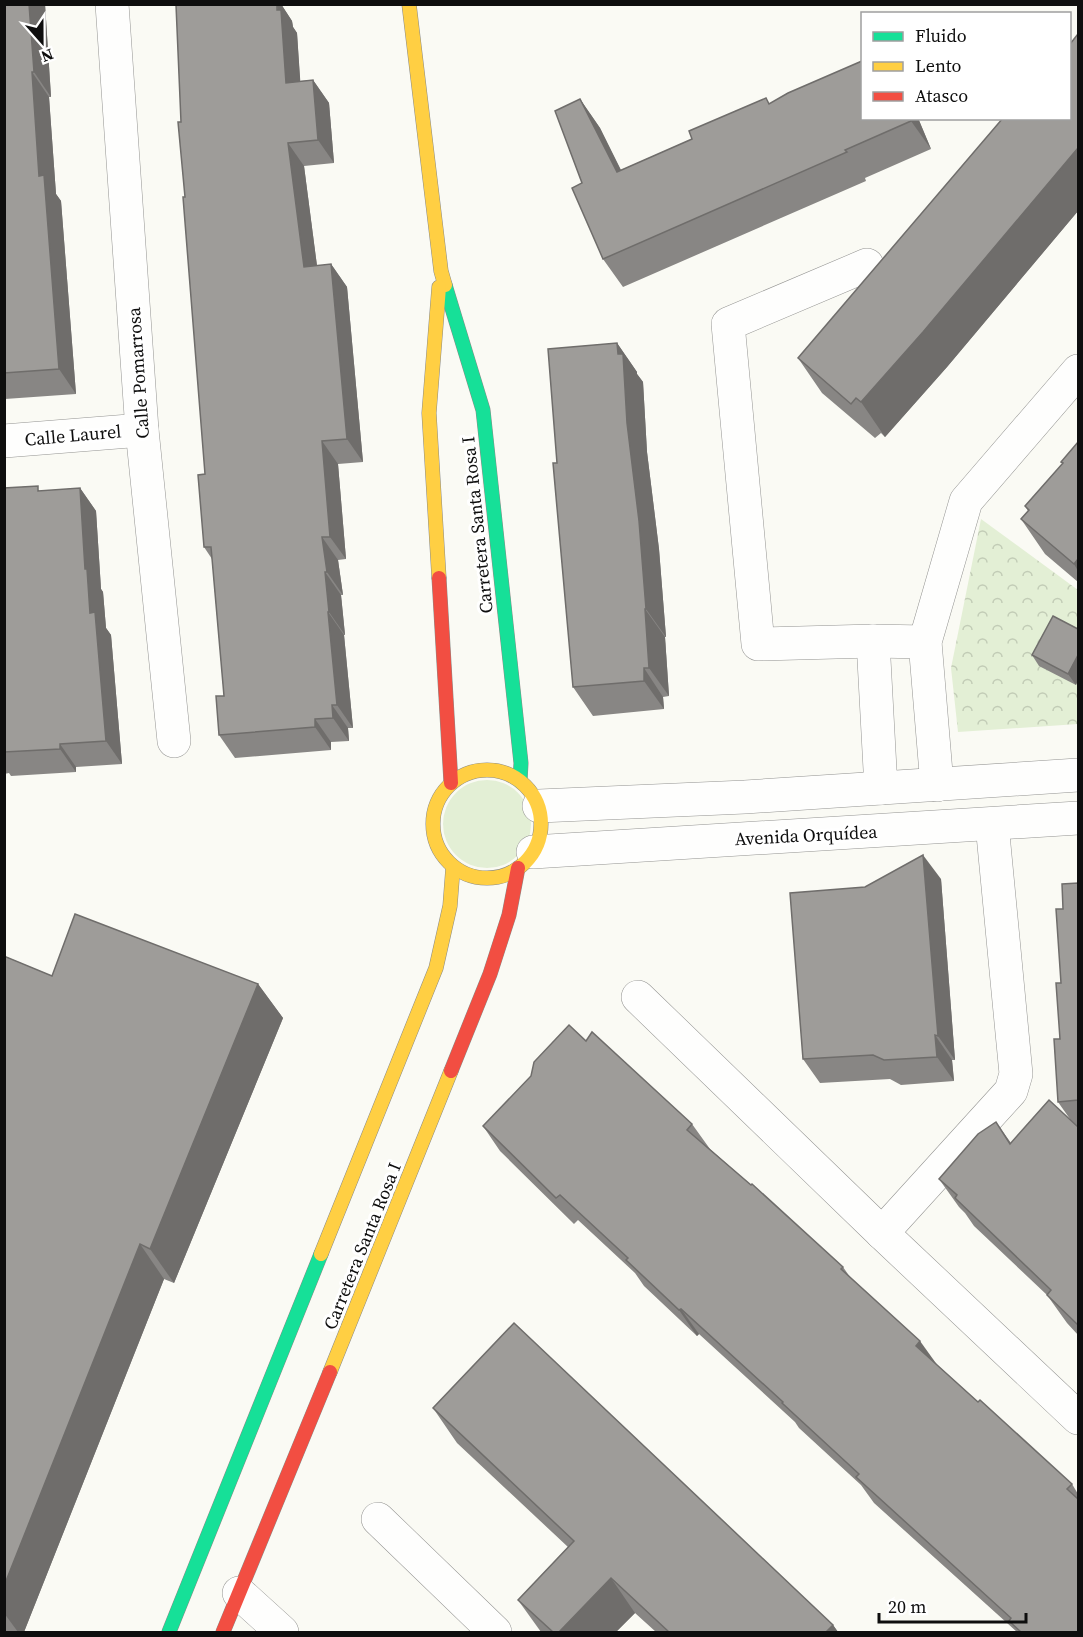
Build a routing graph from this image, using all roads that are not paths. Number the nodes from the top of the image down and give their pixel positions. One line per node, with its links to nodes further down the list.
1 (112, 4): 6 (street, Calle Pomarrosa)
2 (409, 4): 4 (street, Carretera Santa Rosa I)
3 (867, 265): 8 (street)
4 (441, 271): 12 (street, Carretera Santa Rosa I); 13 (street, Carretera Santa Rosa I)
5 (1078, 371): 9 (street)
6 (142, 430): 7 (street, Calle Laurel); 10 (street, Calle Pomarrosa)
7 (4, 441)
8 (873, 641): 9 (street); 15 (street)
9 (925, 642): 14 (street)
10 (174, 741)
11 (1078, 775): 14 (street)
12 (520, 781): 13 (street); 16 (street)
13 (451, 783): 20 (street)
14 (937, 785): 15 (street)
15 (881, 788): 16 (street)
16 (539, 806): 19 (street)
17 (1078, 818): 18 (street, Avenida Orquídea)
18 (992, 824): 19 (street, Avenida Orquídea); 22 (street)
19 (526, 860): 20 (street); 25 (street, Carretera Santa Rosa I)
20 (453, 867): 26 (street, Carretera Santa Rosa I)
21 (638, 997): 22 (street)
22 (882, 1233): 23 (street)
23 (1078, 1418)
24 (378, 1519): 29 (street)
25 (239, 1593): 27 (street, Carretera Santa Rosa I); 28 (street)
26 (169, 1632)
27 (223, 1632)
28 (282, 1632)
29 (495, 1632)

